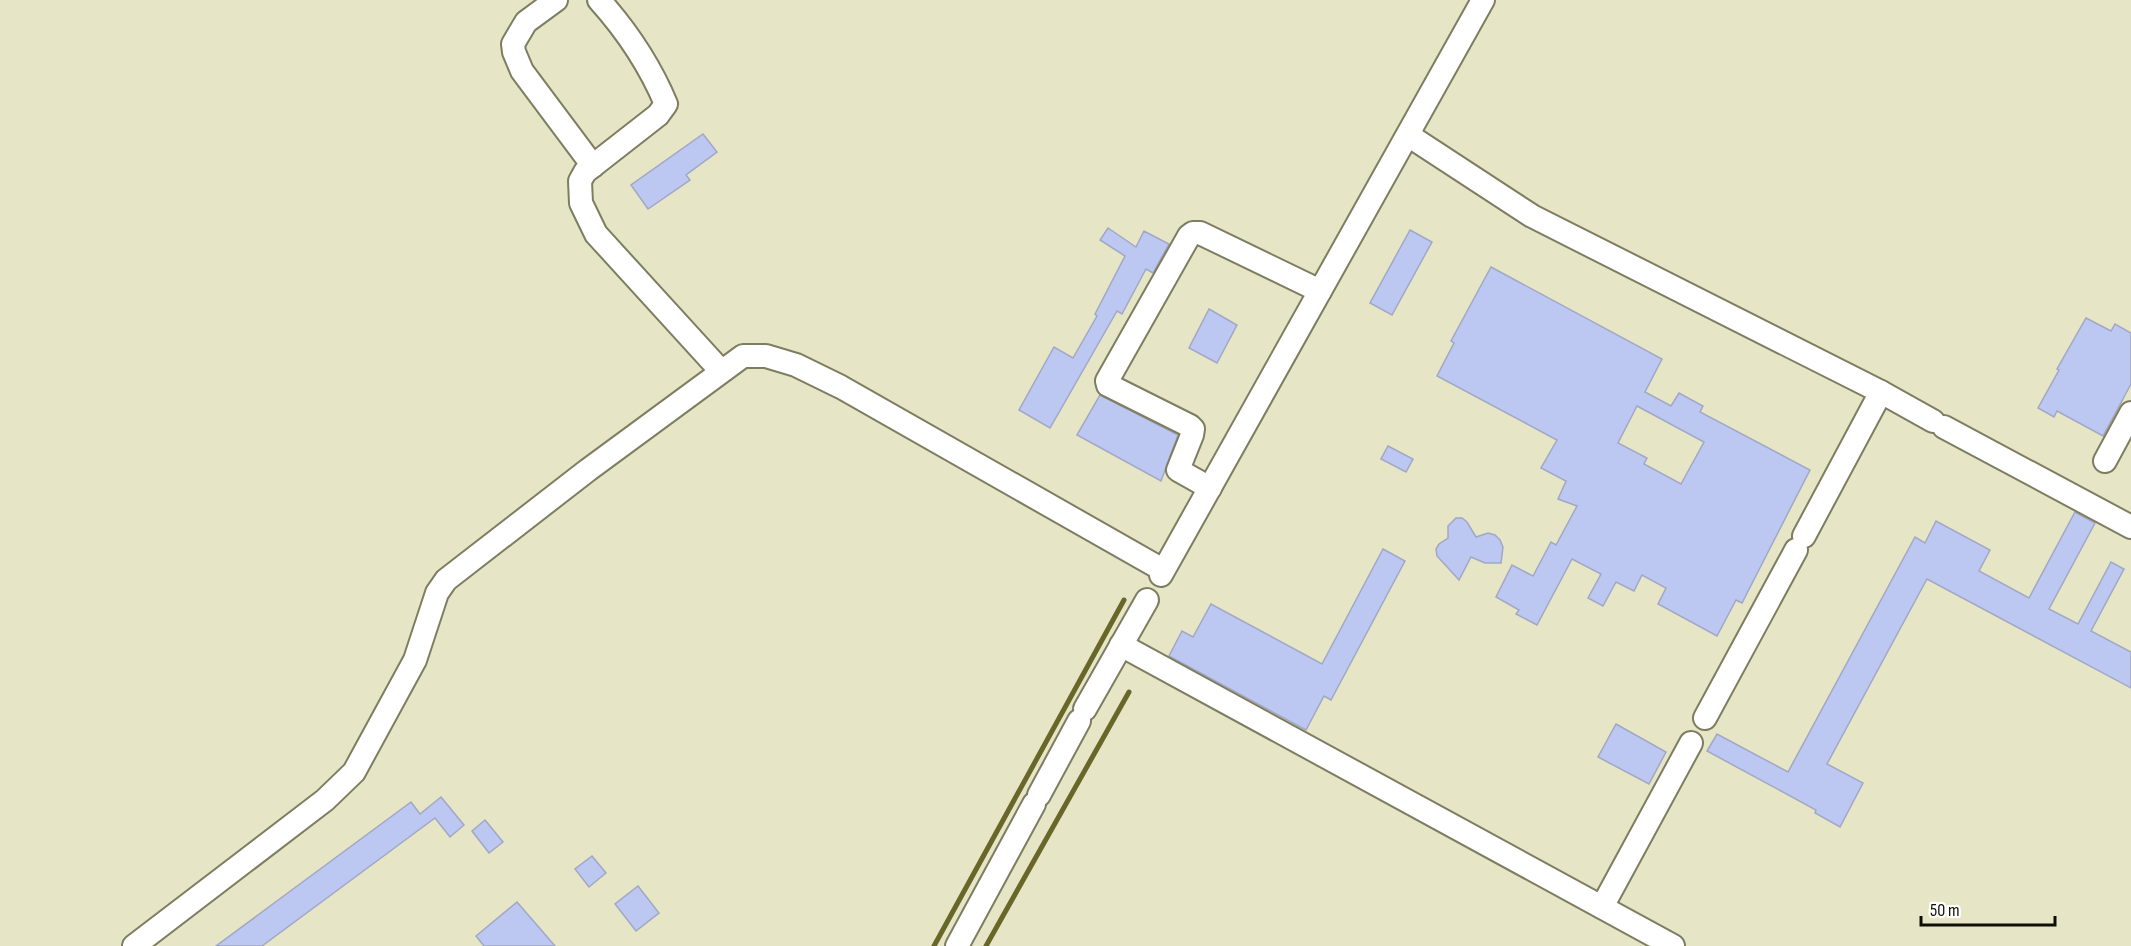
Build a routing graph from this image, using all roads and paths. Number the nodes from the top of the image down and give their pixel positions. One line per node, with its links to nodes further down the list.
1 (556, 0): 5 (lane)
2 (599, 0): 5 (lane)
3 (1474, 4): 4 (lane)
4 (1408, 135): 6 (lane); 8 (lane)
5 (593, 166): 7 (lane)
6 (1320, 291): 11 (lane); 11 (lane)
7 (721, 371): 11 (lane); 18 (lane)
8 (1881, 392): 12 (lane); 15 (lane)
9 (2131, 413): 10 (lane)
10 (2105, 460)
11 (1209, 488)
12 (2131, 527)
13 (1147, 600): 14 (lane)
14 (1121, 645): 17 (lane); 19 (lane)
15 (1705, 718)
16 (1691, 743): 17 (lane)
17 (1602, 907): 20 (lane)
18 (134, 946)
19 (957, 946)
20 (1673, 946)

